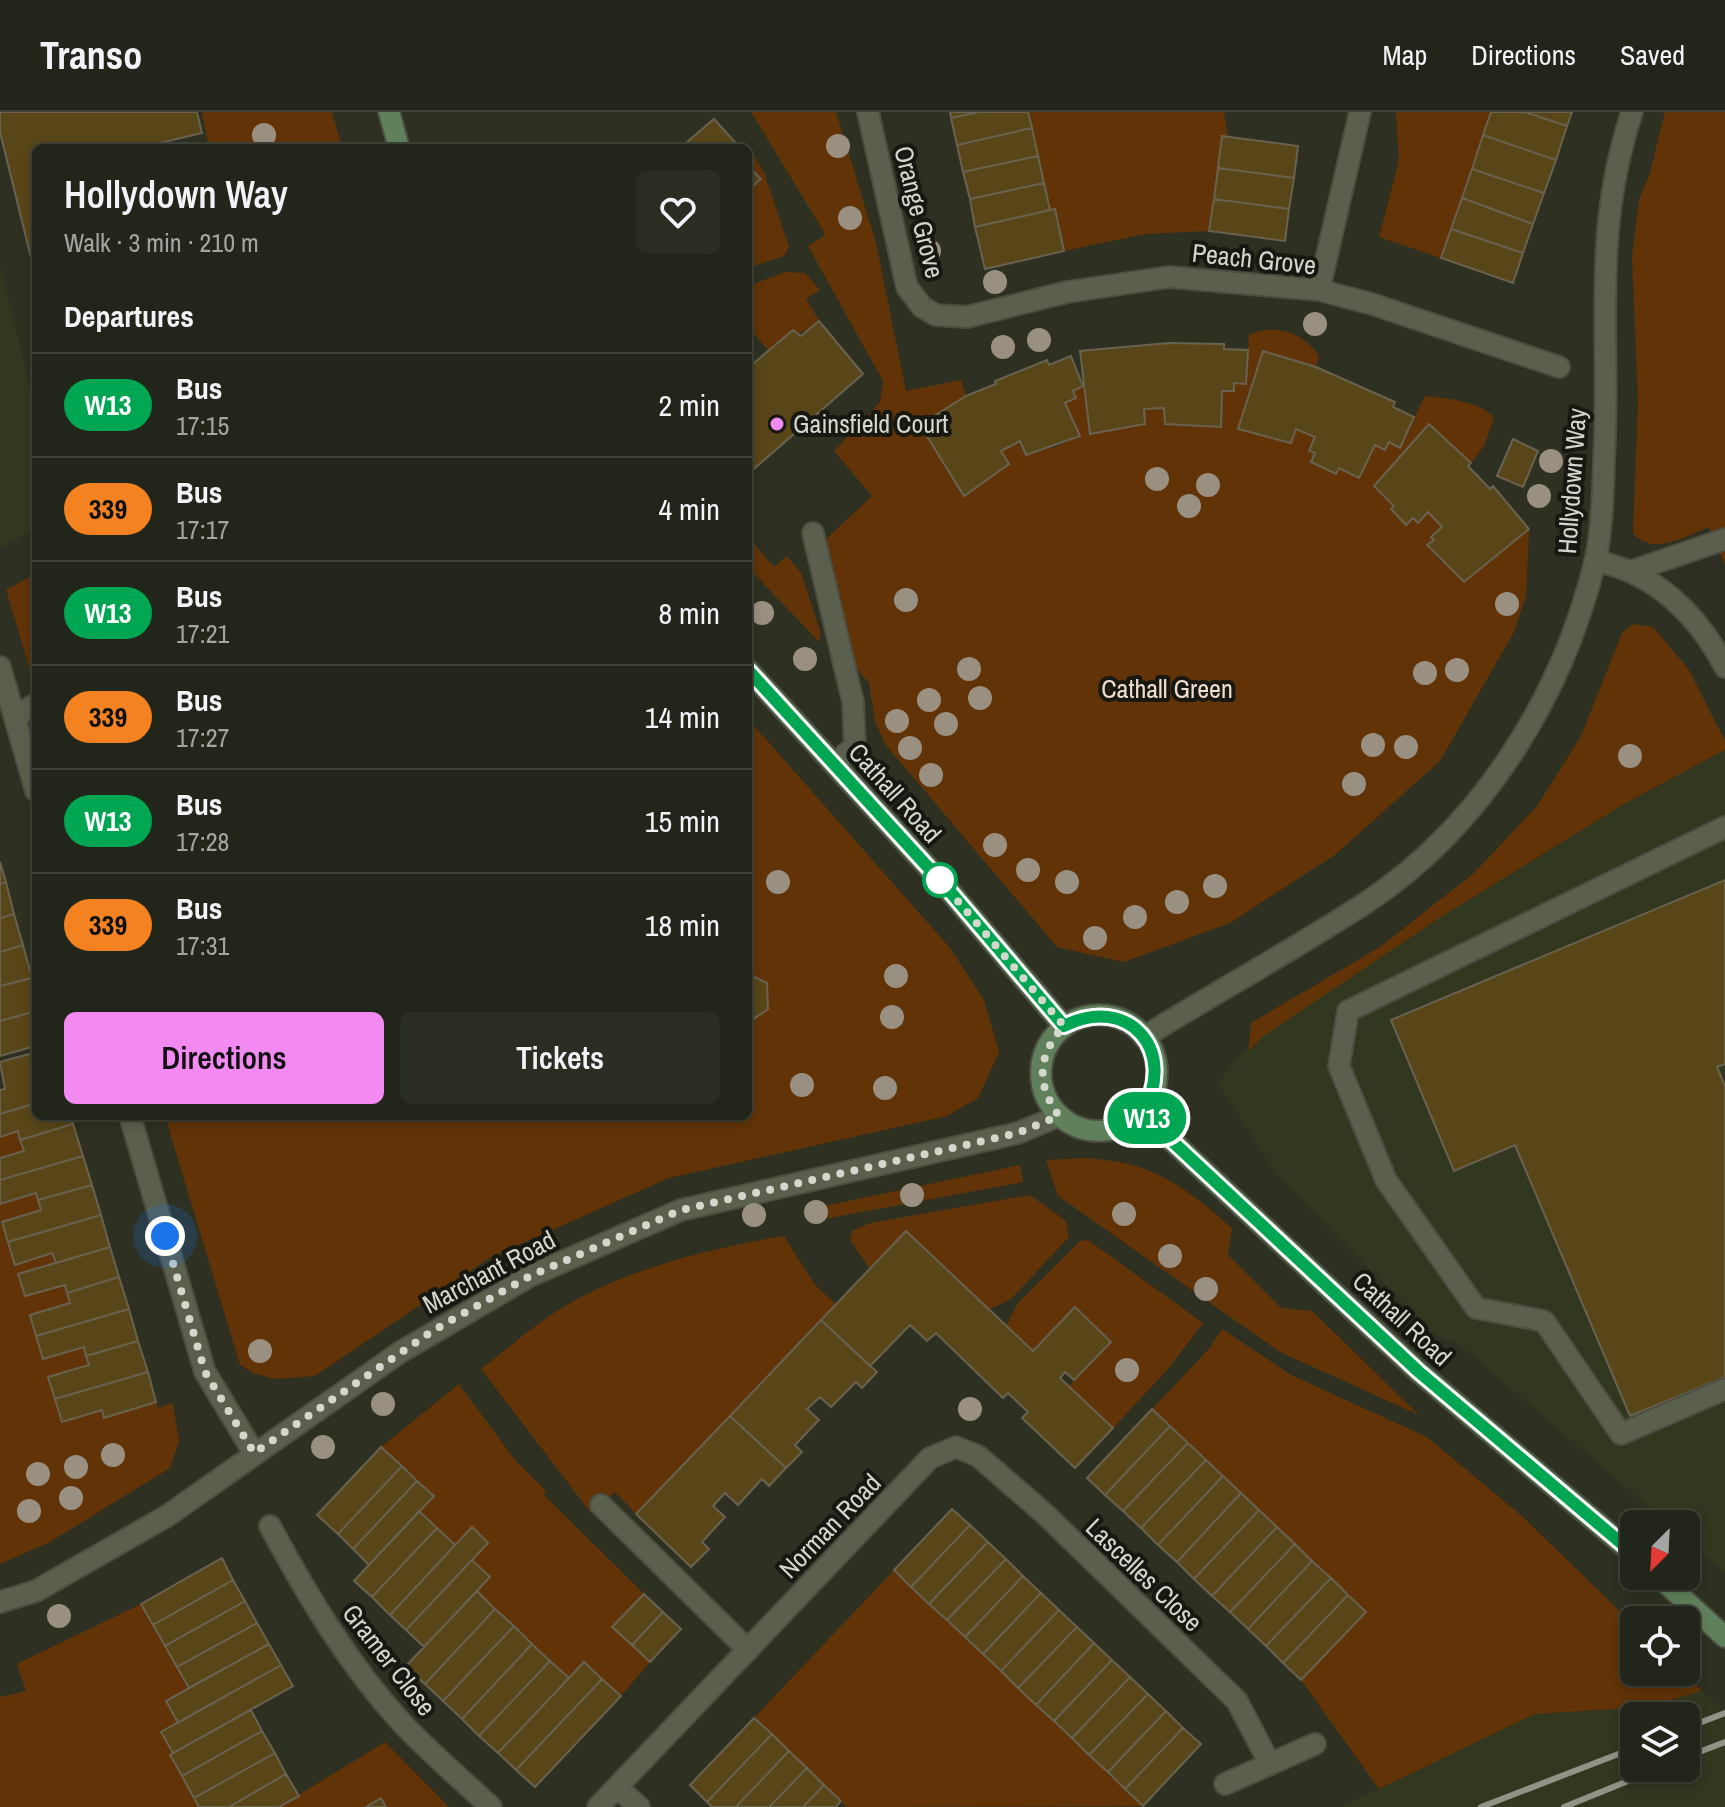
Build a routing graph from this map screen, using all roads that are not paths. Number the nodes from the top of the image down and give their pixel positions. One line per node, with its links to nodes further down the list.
1 (389, 112): 5 (main road)
2 (868, 112): 7 (street, Orange Grove)
3 (1360, 112): 6 (street)
4 (1632, 112): 11 (street, Hollydown Way)
5 (398, 144)
6 (1319, 290): 7 (street, Peach Grove); 8 (street, Peach Grove)
7 (936, 315)
8 (1559, 367)
9 (813, 533): 18 (street)
10 (1725, 539): 12 (street)
11 (1595, 561): 12 (street); 22 (street, Hollydown Way)
12 (1632, 571): 14 (street)
13 (0, 667): 17 (street)
14 (1725, 667)
15 (752, 674): 18 (main road, Cathall Road)
16 (32, 706): 17 (street)
17 (15, 717): 19 (street)
18 (834, 764): 21 (main road, Cathall Road)
19 (32, 777)
20 (1725, 827): 26 (street)
21 (1064, 1026): 22 (main road); 24 (main road)
22 (1144, 1037): 23 (main road)
23 (1142, 1113): 24 (main road); 31 (main road, Cathall Road)
24 (1059, 1116): 28 (street, Marchant Road)
25 (131, 1120): 28 (street)
26 (1725, 1389)
27 (956, 1447): 35 (street, Norman Road); 37 (street, Lascelles Close)
28 (254, 1453): 33 (street, Marchant Road)
29 (601, 1505): 35 (street)
30 (270, 1526): 40 (street, Gramer Close)
31 (1620, 1542)
32 (1673, 1590): 34 (main road)
33 (0, 1602)
34 (1725, 1637)
35 (748, 1650): 39 (street, Norman Road)
36 (1315, 1744): 37 (street)
37 (1270, 1764): 38 (street)
38 (1225, 1784)
39 (617, 1787): 41 (street, Norman Road); 42 (street)
40 (491, 1807)
41 (598, 1807)
42 (639, 1807)

